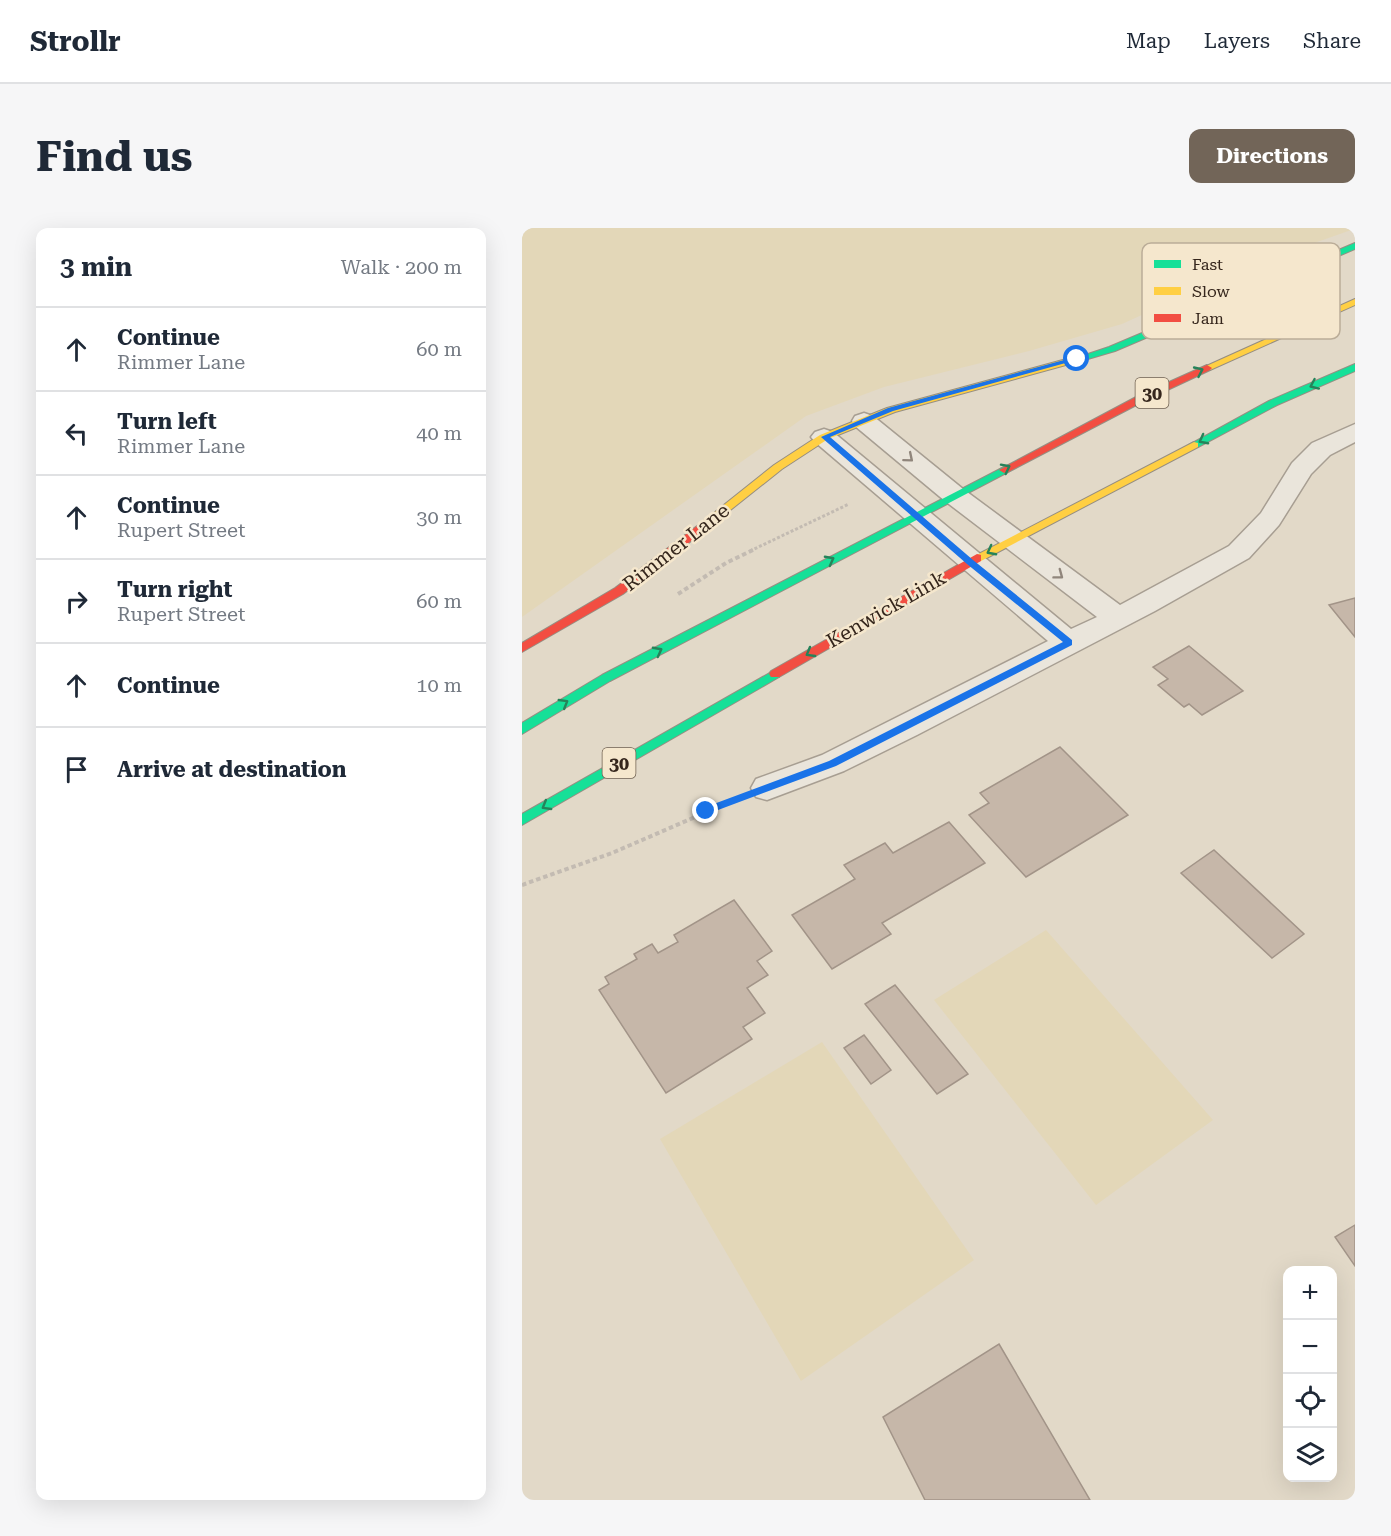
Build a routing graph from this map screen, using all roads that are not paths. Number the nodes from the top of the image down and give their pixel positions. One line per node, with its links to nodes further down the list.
1 (1355, 246): 2 (main road, Rimmer Lane)
2 (1340, 252)
3 (1355, 302): 4 (main road, 30, one-way to 3)
4 (1340, 308)
5 (1142, 337): 8 (main road, Rimmer Lane)
6 (1269, 339): 11 (main road, 30, one-way to 6)
7 (1355, 367): 13 (main road, Kenwick Link / 30, one-way to 13)
8 (864, 421): 10 (main road, Rimmer Lane); 11 (street, one-way to 11)
9 (1355, 432): 15 (street)
10 (824, 437): 12 (street); 17 (main road, Rimmer Lane)
11 (954, 495): 12 (main road, 30); 13 (street)
12 (916, 514): 14 (street); 18 (main road, 30, one-way to 12)
13 (1012, 540): 14 (main road, Kenwick Link / 30, one-way to 14); 15 (street, one-way to 15)
14 (970, 562): 16 (street); 20 (main road, Kenwick Link / 30, one-way to 20)
15 (1118, 618): 16 (street)
16 (1069, 643): 19 (street)
17 (522, 648)
18 (522, 729)
19 (767, 788)
20 (522, 820)

